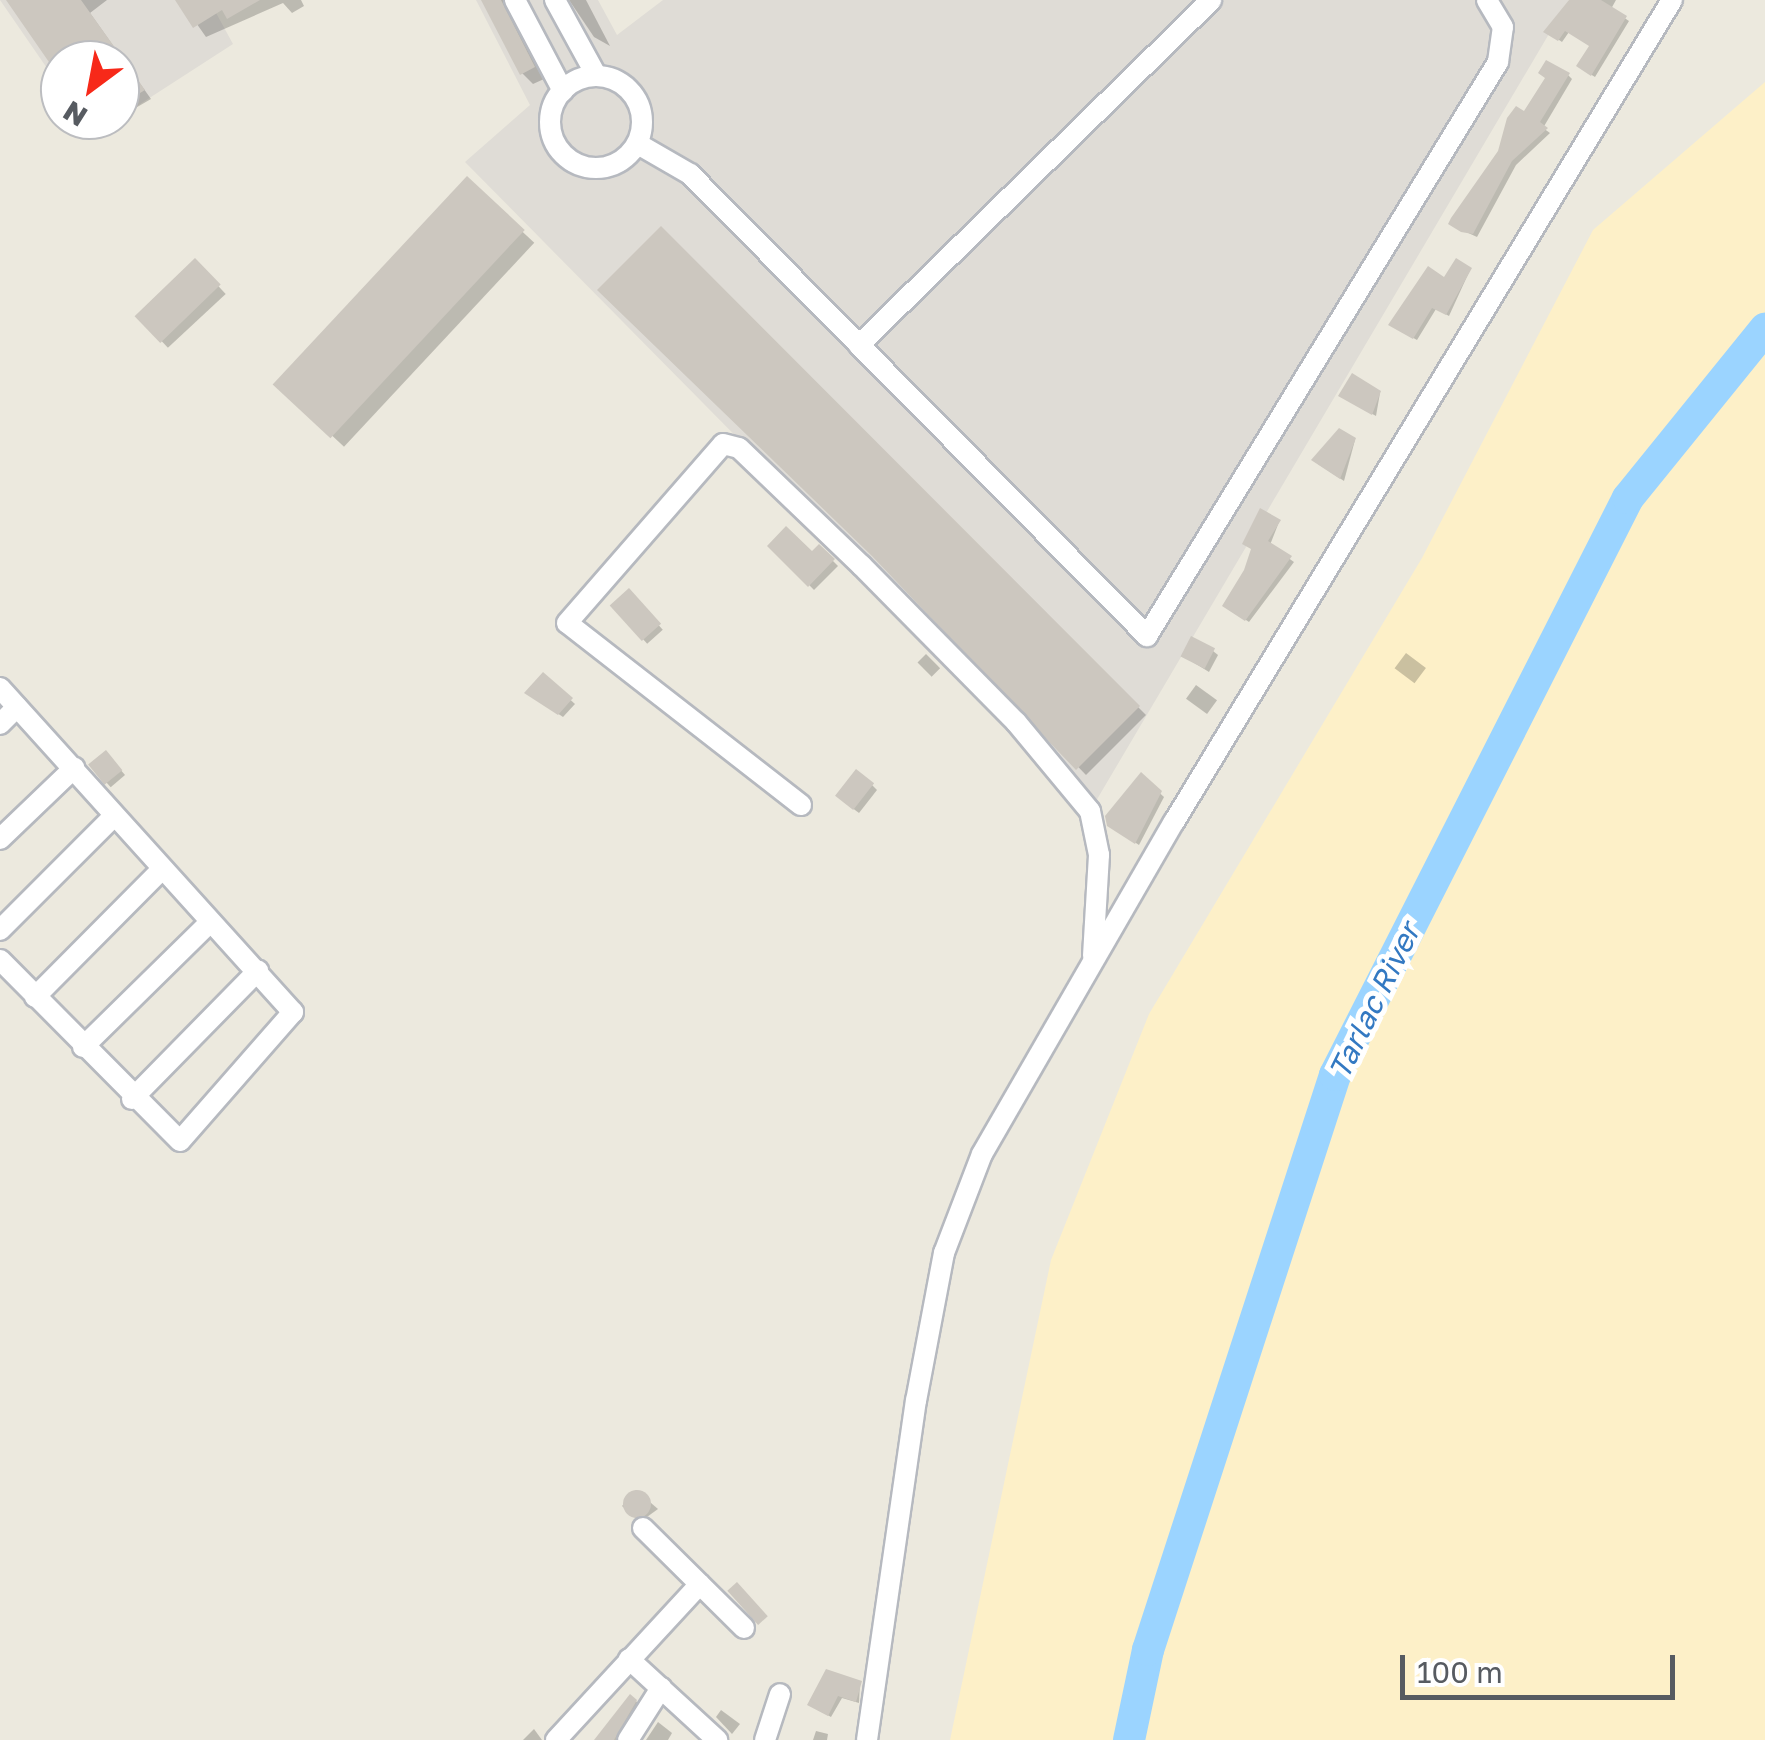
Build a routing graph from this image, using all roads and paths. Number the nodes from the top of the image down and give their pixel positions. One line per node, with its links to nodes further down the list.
1 (515, 0): 7 (street)
2 (555, 0): 6 (street)
3 (1211, 0): 9 (street)
4 (1487, 0): 9 (street)
5 (1672, 0): 21 (street)
6 (596, 76): 7 (street); 8 (street)
7 (563, 91): 8 (street)
8 (638, 144): 9 (street)
9 (858, 345)
10 (0, 688): 11 (street)
11 (17, 707): 12 (street); 13 (street)
12 (0, 724)
13 (74, 768): 15 (street); 16 (street)
14 (800, 806): 21 (street)
15 (113, 817): 17 (street); 19 (street)
16 (0, 840)
17 (161, 870): 18 (street); 23 (street)
18 (208, 924): 22 (street); 24 (street)
19 (0, 930)
20 (0, 960): 23 (street)
21 (1093, 963): 36 (street)
22 (258, 971): 25 (street); 25 (street)
23 (34, 997): 24 (street)
24 (83, 1047): 25 (street)
25 (132, 1099)
26 (643, 1528): 27 (street)
27 (700, 1584): 28 (street); 29 (street)
28 (744, 1628)
29 (629, 1659): 30 (street); 32 (street)
30 (661, 1688): 33 (street); 34 (street)
31 (780, 1694): 35 (street)
32 (556, 1740)
33 (628, 1740)
34 (717, 1740)
35 (766, 1740)
36 (867, 1740)

